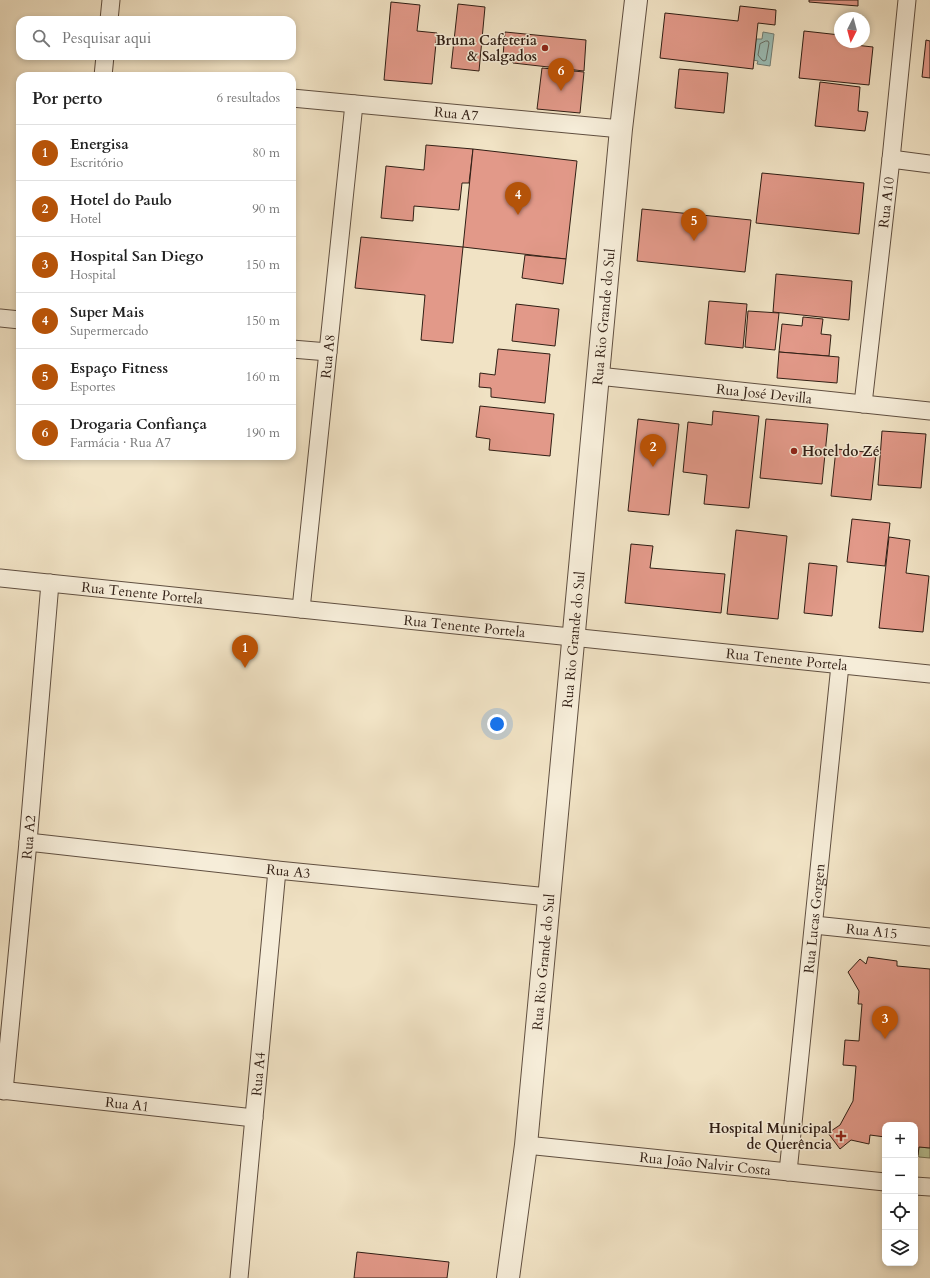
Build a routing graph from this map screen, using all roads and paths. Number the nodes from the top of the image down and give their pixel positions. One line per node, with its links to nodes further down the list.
1 (111, 0): 4 (street)
2 (636, 0): 9 (street, Rua Rio Grande do Sul)
3 (907, 0): 10 (street, Rua A10)
4 (109, 16)
5 (105, 60): 6 (street)
6 (103, 72)
7 (296, 98): 8 (street, Rua A7)
8 (354, 104): 9 (street, Rua A7); 15 (street, Rua A8)
9 (621, 129): 16 (street, Rua Rio Grande do Sul)
10 (890, 159): 11 (street); 17 (street, Rua A10)
11 (930, 164)
12 (0, 318): 13 (street)
13 (16, 320)
14 (296, 348): 15 (street)
15 (328, 352): 21 (street, Rua A8)
16 (598, 376): 17 (street, Rua José Devilla); 22 (street, Rua Rio Grande do Sul)
17 (863, 404): 18 (street, Rua José Devilla)
18 (930, 410)
19 (0, 578): 20 (street, Rua Tenente Portela)
20 (50, 584): 21 (street, Rua Tenente Portela); 25 (street, Rua A2)
21 (301, 609): 22 (street, Rua Tenente Portela)
22 (573, 637): 23 (street, Rua Tenente Portela); 27 (street, Rua Rio Grande do Sul)
23 (840, 665): 24 (street, Rua Tenente Portela); 28 (street, Rua Lucas Gorgen)
24 (930, 674)
25 (28, 842): 26 (street, Rua A3); 30 (street, Rua A2)
26 (277, 870): 27 (street, Rua A3); 31 (street, Rua A4)
27 (549, 897): 32 (street, Rua Rio Grande do Sul)
28 (814, 925): 29 (street, Rua A15); 33 (street, Rua Lucas Gorgen)
29 (930, 937)
30 (2, 1090): 31 (street, Rua A1)
31 (254, 1118): 37 (street, Rua A4)
32 (526, 1145): 33 (street, Rua João Nalvir Costa); 38 (street, Rua Rio Grande do Sul)
33 (788, 1172): 34 (street, Rua João Nalvir Costa)
34 (882, 1182)
35 (918, 1186): 36 (street)
36 (930, 1187)
37 (239, 1278)
38 (508, 1278)

